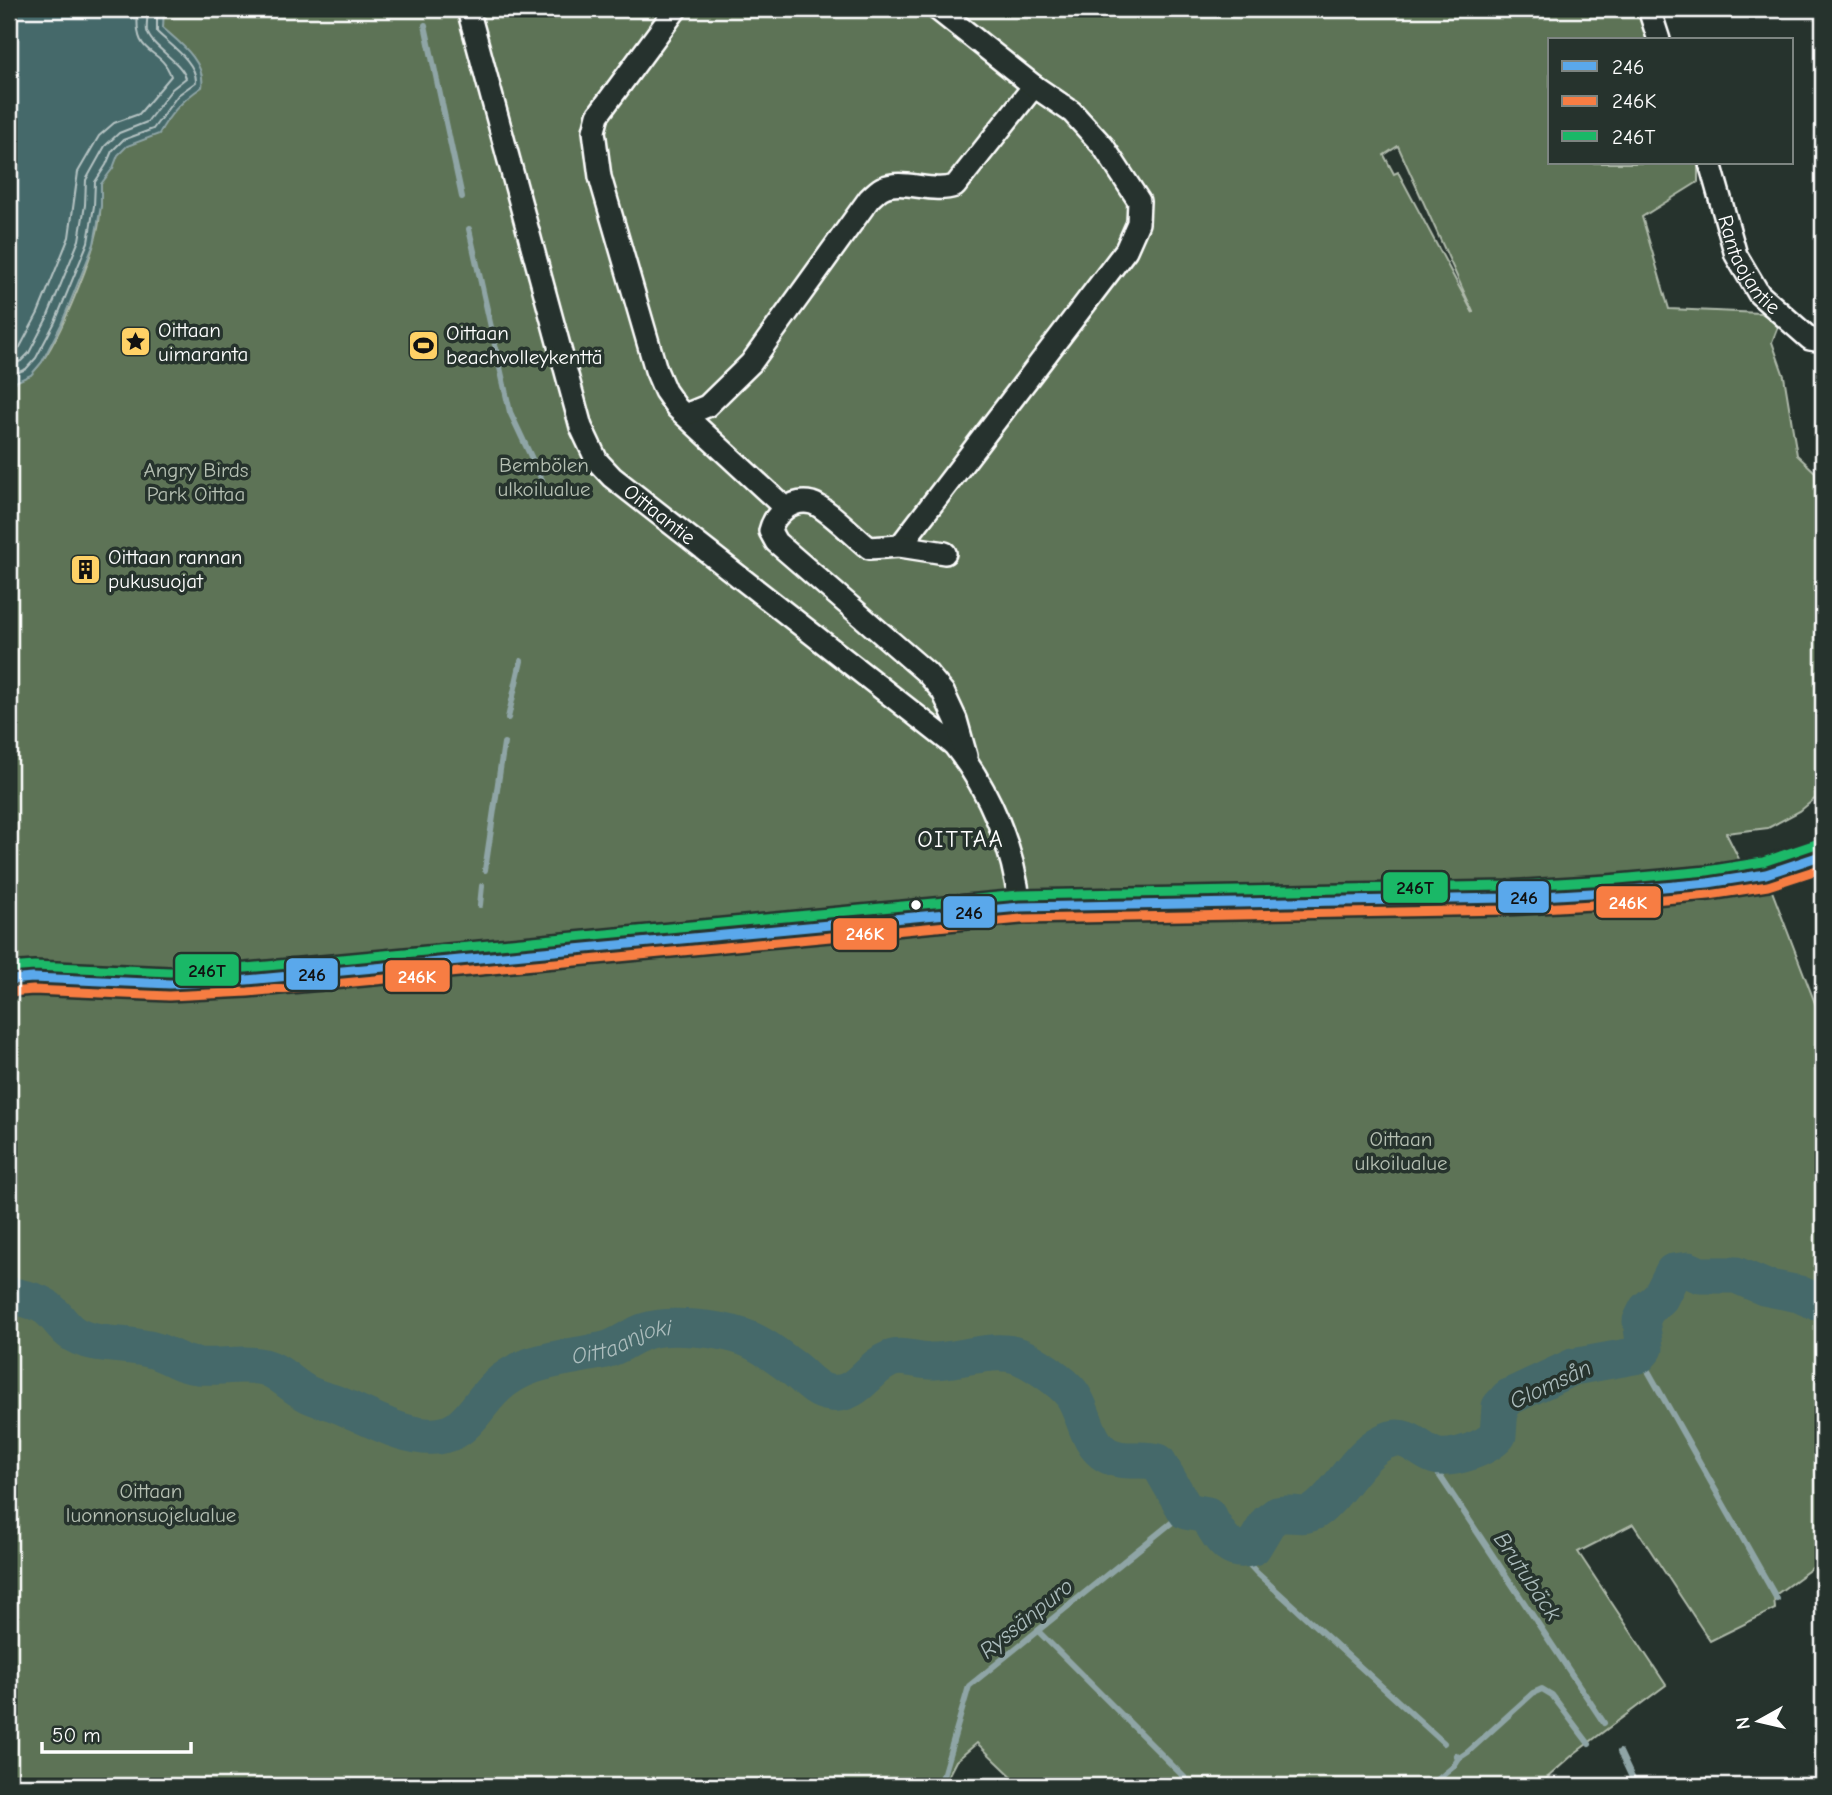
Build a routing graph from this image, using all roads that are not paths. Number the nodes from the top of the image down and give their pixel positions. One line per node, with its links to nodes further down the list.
1 (468, 9): 13 (street, Oittaantie)
2 (676, 9): 9 (street)
3 (937, 9): 6 (street)
4 (1649, 9): 5 (street)
5 (1659, 38)
6 (1034, 86): 9 (street); 11 (street)
7 (1710, 164): 8 (street, Rantaojantie)
8 (1823, 341)
9 (685, 415): 10 (street)
10 (785, 508): 11 (street); 13 (street)
11 (901, 547): 12 (street)
12 (945, 553)
13 (967, 762): 15 (street, Oittaantie)
14 (1823, 855): 15 (main road)
15 (1020, 907): 16 (main road)
16 (9, 980)

